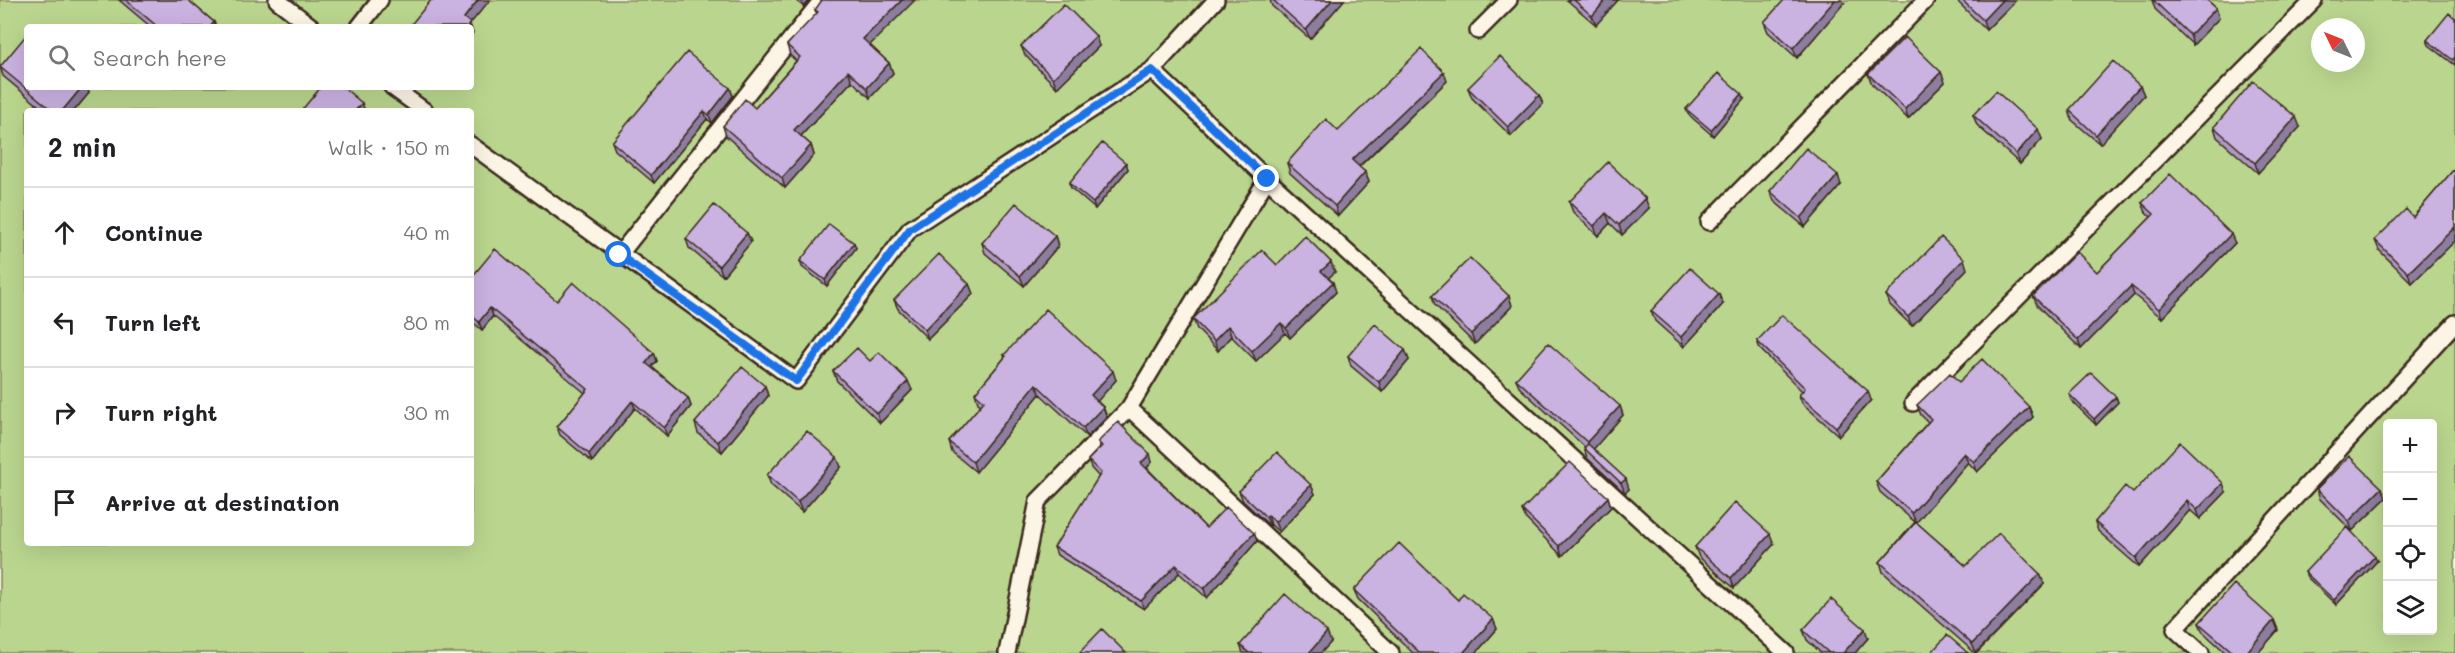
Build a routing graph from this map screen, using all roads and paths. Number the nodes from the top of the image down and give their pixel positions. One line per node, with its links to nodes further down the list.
1 (277, 0): 8 (lane)
2 (380, 0): 9 (lane)
3 (822, 0): 17 (lane)
4 (1216, 0): 11 (lane)
5 (1509, 0): 10 (lane)
6 (1926, 0): 16 (lane)
7 (2314, 0): 19 (lane)
8 (308, 24)
9 (361, 24)
10 (1478, 32)
11 (1152, 70): 15 (lane); 17 (lane)
12 (396, 90): 13 (lane)
13 (421, 108)
14 (474, 147): 17 (lane)
15 (1267, 179): 20 (lane); 23 (lane)
16 (1708, 222)
17 (619, 255)
18 (2455, 323): 24 (lane)
19 (1913, 403)
20 (1129, 408): 21 (lane); 22 (lane)
21 (1007, 653)
22 (1391, 653)
23 (1786, 653)
24 (2201, 653)

